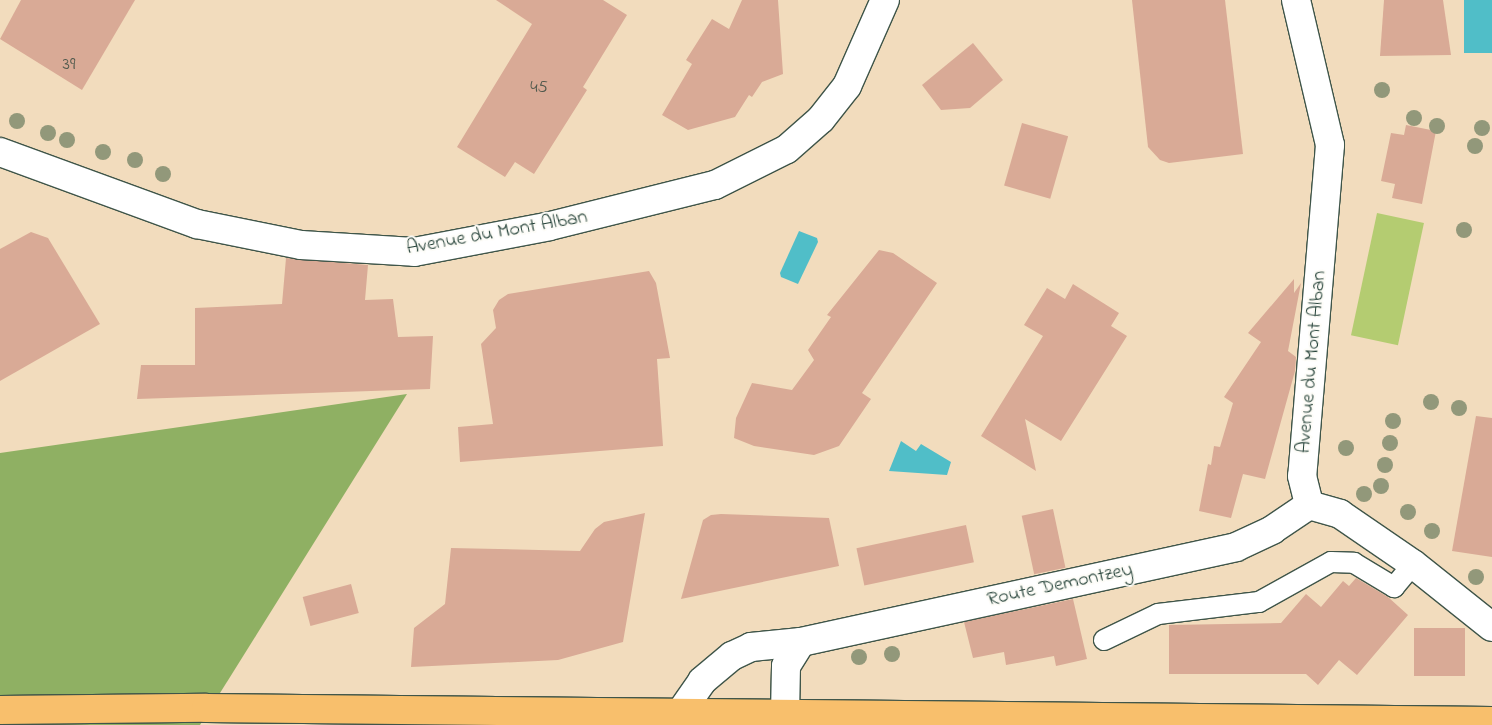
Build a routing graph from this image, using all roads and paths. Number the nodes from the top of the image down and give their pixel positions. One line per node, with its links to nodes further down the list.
1 (885, 0): 3 (street, Avenue du Mont Alban)
2 (1296, 0): 4 (street, Avenue du Mont Alban)
3 (0, 152)
4 (1309, 505): 5 (street); 8 (street, Route Demontzey)
5 (1412, 564): 6 (street); 7 (lane)
6 (1492, 627)
7 (1104, 640)
8 (801, 642): 10 (street, Route Demontzey); 11 (street)
9 (0, 710): 12 (main road)
10 (680, 713): 11 (main road); 12 (main road)
11 (784, 714): 13 (main road)
12 (310, 717)
13 (1018, 720): 15 (main road)
14 (1492, 721): 15 (main road)
15 (1183, 723)

